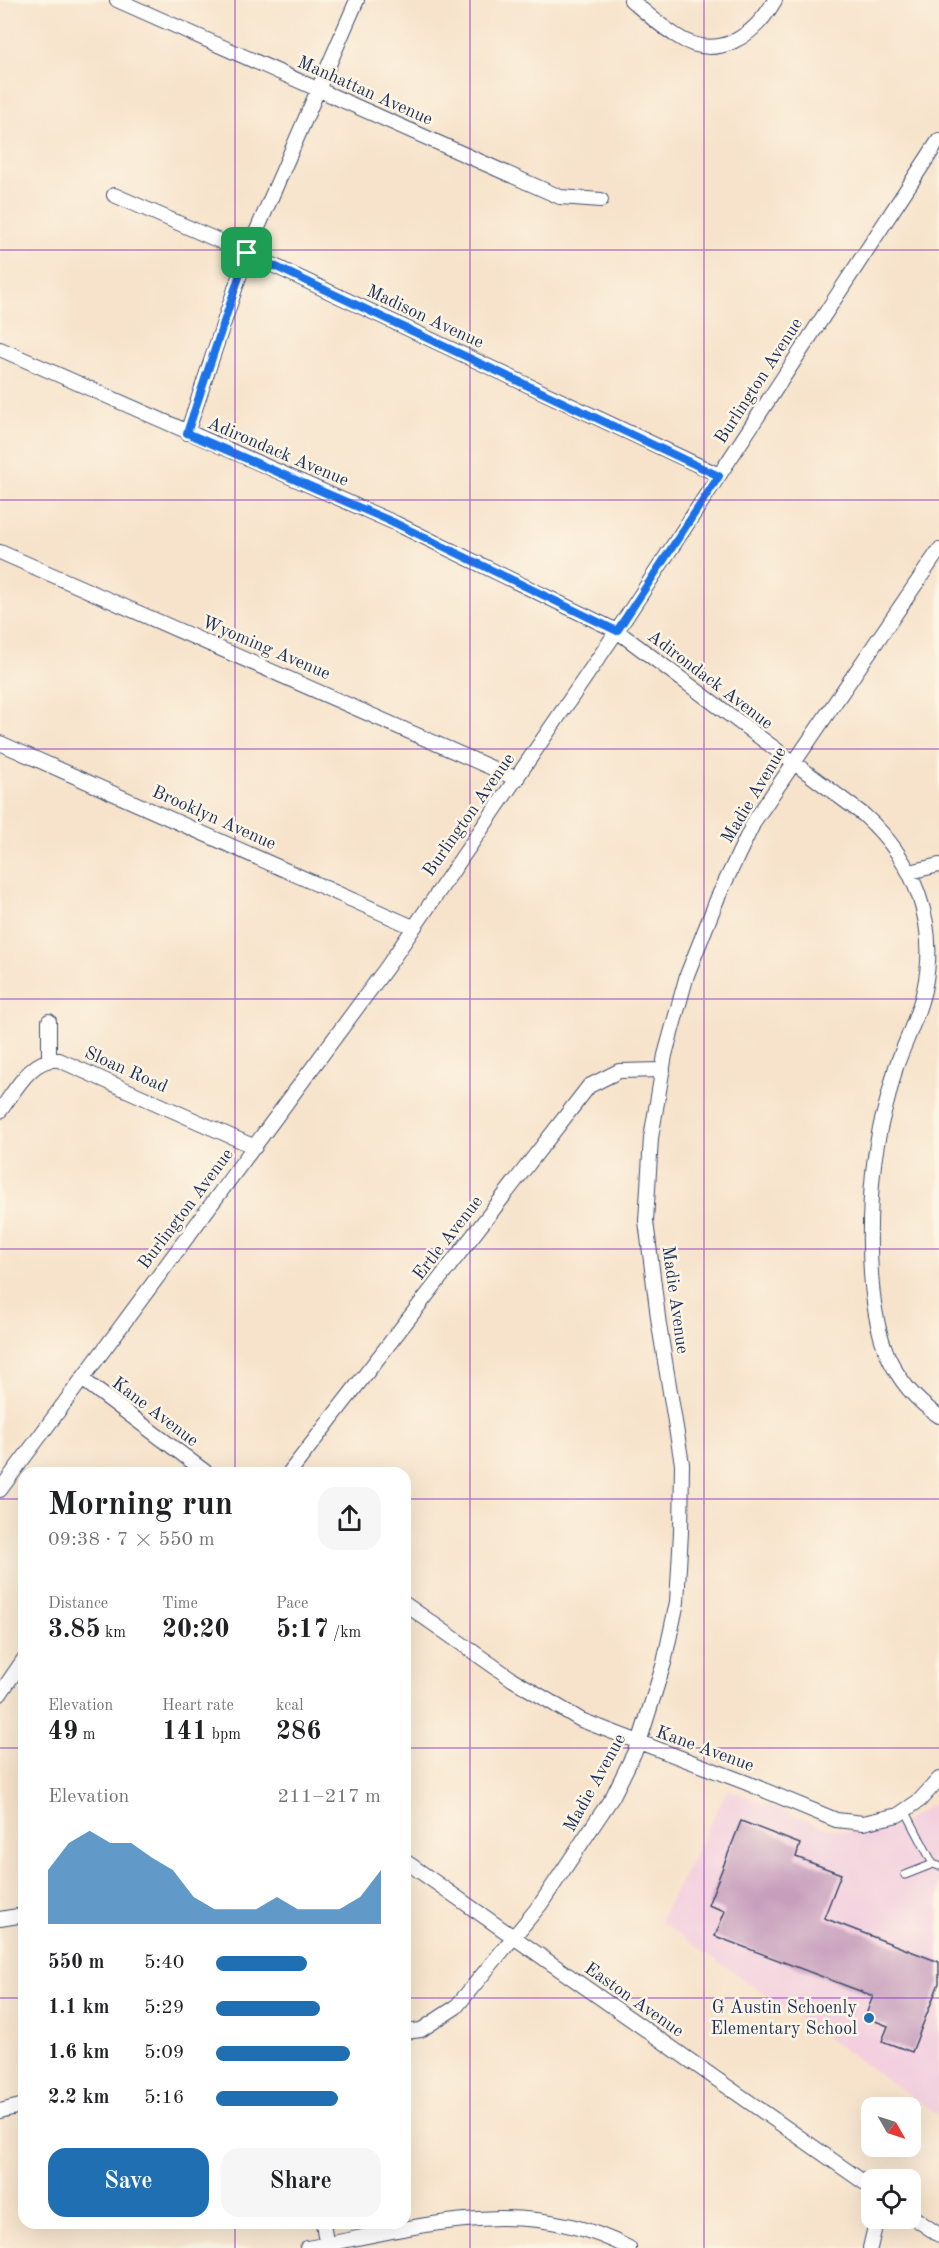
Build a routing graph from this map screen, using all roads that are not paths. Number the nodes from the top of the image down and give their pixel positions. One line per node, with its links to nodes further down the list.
1 (117, 0): 5 (street, Manhattan Avenue)
2 (357, 0): 5 (street)
3 (631, 0): 4 (street)
4 (775, 0)
5 (318, 90): 8 (street, Manhattan Avenue); 9 (street)
6 (939, 140): 12 (street, Burlington Avenue)
7 (114, 195): 9 (street, Madison Avenue)
8 (602, 200)
9 (247, 253): 11 (street); 12 (street, Madison Avenue)
10 (0, 349): 11 (street, Adirondack Avenue)
11 (187, 433): 15 (street, Adirondack Avenue)
12 (719, 476): 15 (street, Burlington Avenue)
13 (939, 550): 17 (street, Madie Avenue)
14 (0, 552): 18 (street, Wyoming Avenue)
15 (617, 631): 17 (street, Adirondack Avenue); 18 (street, Burlington Avenue)
16 (0, 743): 21 (street, Brooklyn Avenue)
17 (792, 764): 20 (street, Adirondack Avenue); 24 (street, Madie Avenue)
18 (517, 778): 21 (street, Burlington Avenue)
19 (939, 865): 20 (street)
20 (910, 872): 28 (street, Adirondack Avenue)
21 (413, 927): 26 (street, Burlington Avenue)
22 (49, 1021): 23 (street)
23 (49, 1059): 25 (street); 26 (street, Sloan Road)
24 (663, 1070): 30 (street, Ertle Avenue); 36 (street, Madie Avenue)
25 (0, 1111)
26 (255, 1147): 27 (street, Burlington Avenue)
27 (82, 1379): 29 (street, Kane Avenue); 31 (street, Burlington Avenue)
28 (939, 1416)
29 (199, 1467)
30 (294, 1467)
31 (0, 1490)
32 (411, 1608): 36 (street, Kane Avenue)
33 (18, 1664): 34 (street)
34 (5, 1676): 35 (street)
35 (0, 1695)
36 (639, 1743): 38 (street, Kane Avenue); 44 (street, Madie Avenue)
37 (939, 1779): 38 (street, Kane Avenue)
38 (905, 1810): 40 (lane)
39 (411, 1865): 44 (street, Easton Avenue)
40 (936, 1865): 41 (lane)
41 (905, 1875)
42 (18, 1916): 43 (street)
43 (0, 1919)
44 (513, 1937): 45 (street, Madie Avenue); 48 (street, Easton Avenue)
45 (411, 2031)
46 (18, 2106): 47 (street)
47 (0, 2111)
48 (861, 2180)
49 (921, 2223): 52 (street)
50 (324, 2229): 53 (street)
51 (874, 2229): 56 (street)
52 (939, 2235)
53 (326, 2246): 54 (street); 55 (street)
54 (307, 2248)
55 (628, 2248)
56 (870, 2248)

